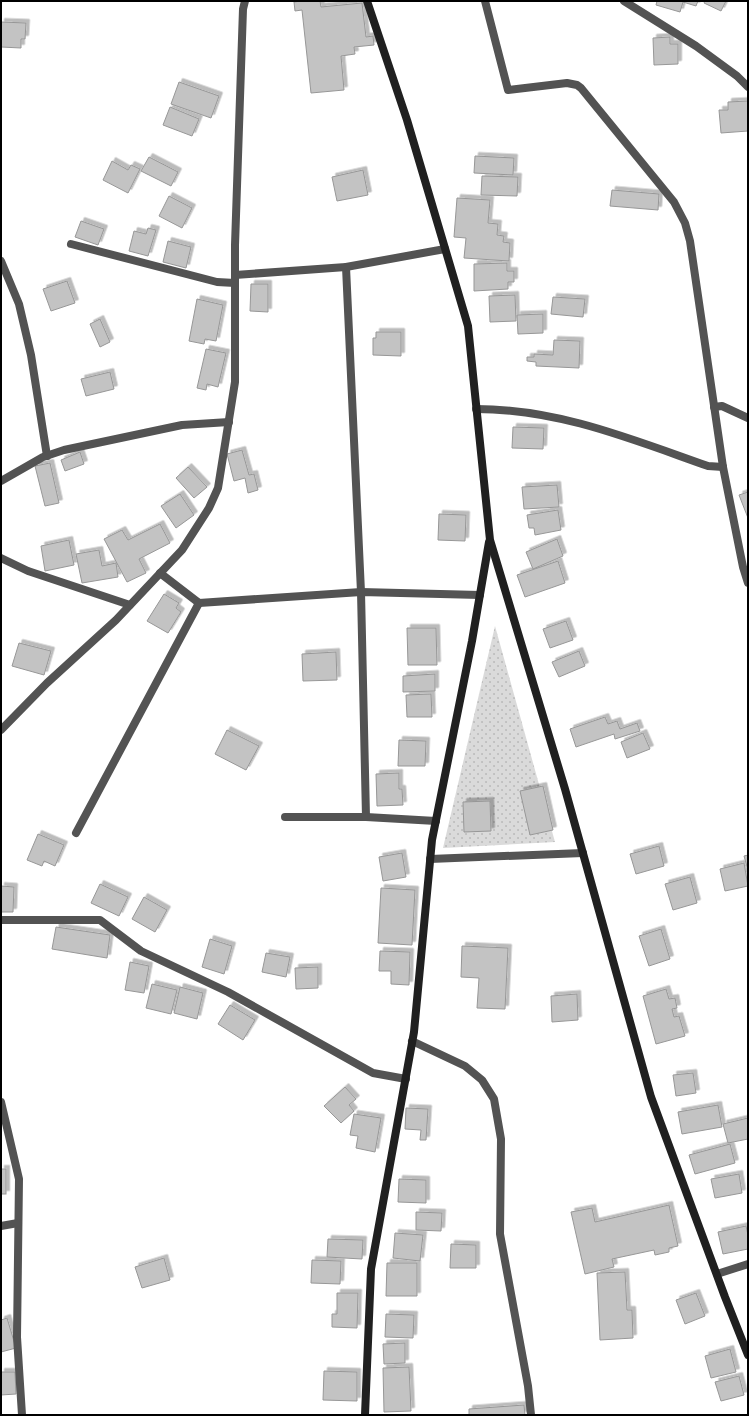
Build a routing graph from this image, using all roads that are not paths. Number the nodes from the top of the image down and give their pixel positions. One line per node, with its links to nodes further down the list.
1 (245, 1): 10 (street)
2 (368, 1): 7 (street)
3 (485, 1): 11 (street)
4 (624, 1): 5 (street)
5 (748, 87)
6 (71, 244): 10 (street)
7 (445, 249): 9 (street); 12 (street)
8 (1, 261): 15 (street)
9 (346, 267): 10 (street); 22 (street)
10 (235, 279): 14 (street)
11 (714, 407): 13 (street); 16 (street)
12 (476, 409): 16 (street); 18 (street)
13 (748, 418)
14 (229, 422): 15 (street); 20 (street)
15 (47, 456): 17 (street)
16 (723, 467): 21 (street)
17 (1, 481)
18 (490, 540): 23 (street); 31 (street)
19 (1, 558): 25 (street)
20 (160, 574): 24 (street); 25 (street)
21 (748, 583)
22 (361, 592): 23 (street); 24 (street); 28 (street)
23 (480, 595): 29 (street)
24 (199, 603): 30 (street)
25 (130, 605): 26 (street)
26 (1, 730)
27 (285, 817): 28 (street)
28 (366, 817): 29 (street)
29 (436, 821): 32 (street)
30 (76, 833)
31 (583, 853): 32 (street); 40 (street)
32 (430, 859): 34 (street)
33 (1, 920): 35 (street)
34 (412, 1041): 35 (street); 44 (street)
35 (406, 1079): 43 (street)
36 (1, 1102): 37 (street)
37 (18, 1223): 38 (street); 42 (street)
38 (1, 1226)
39 (748, 1264): 40 (street)
40 (716, 1274): 41 (street)
41 (748, 1355)
42 (22, 1415)
43 (365, 1415)
44 (531, 1415)

